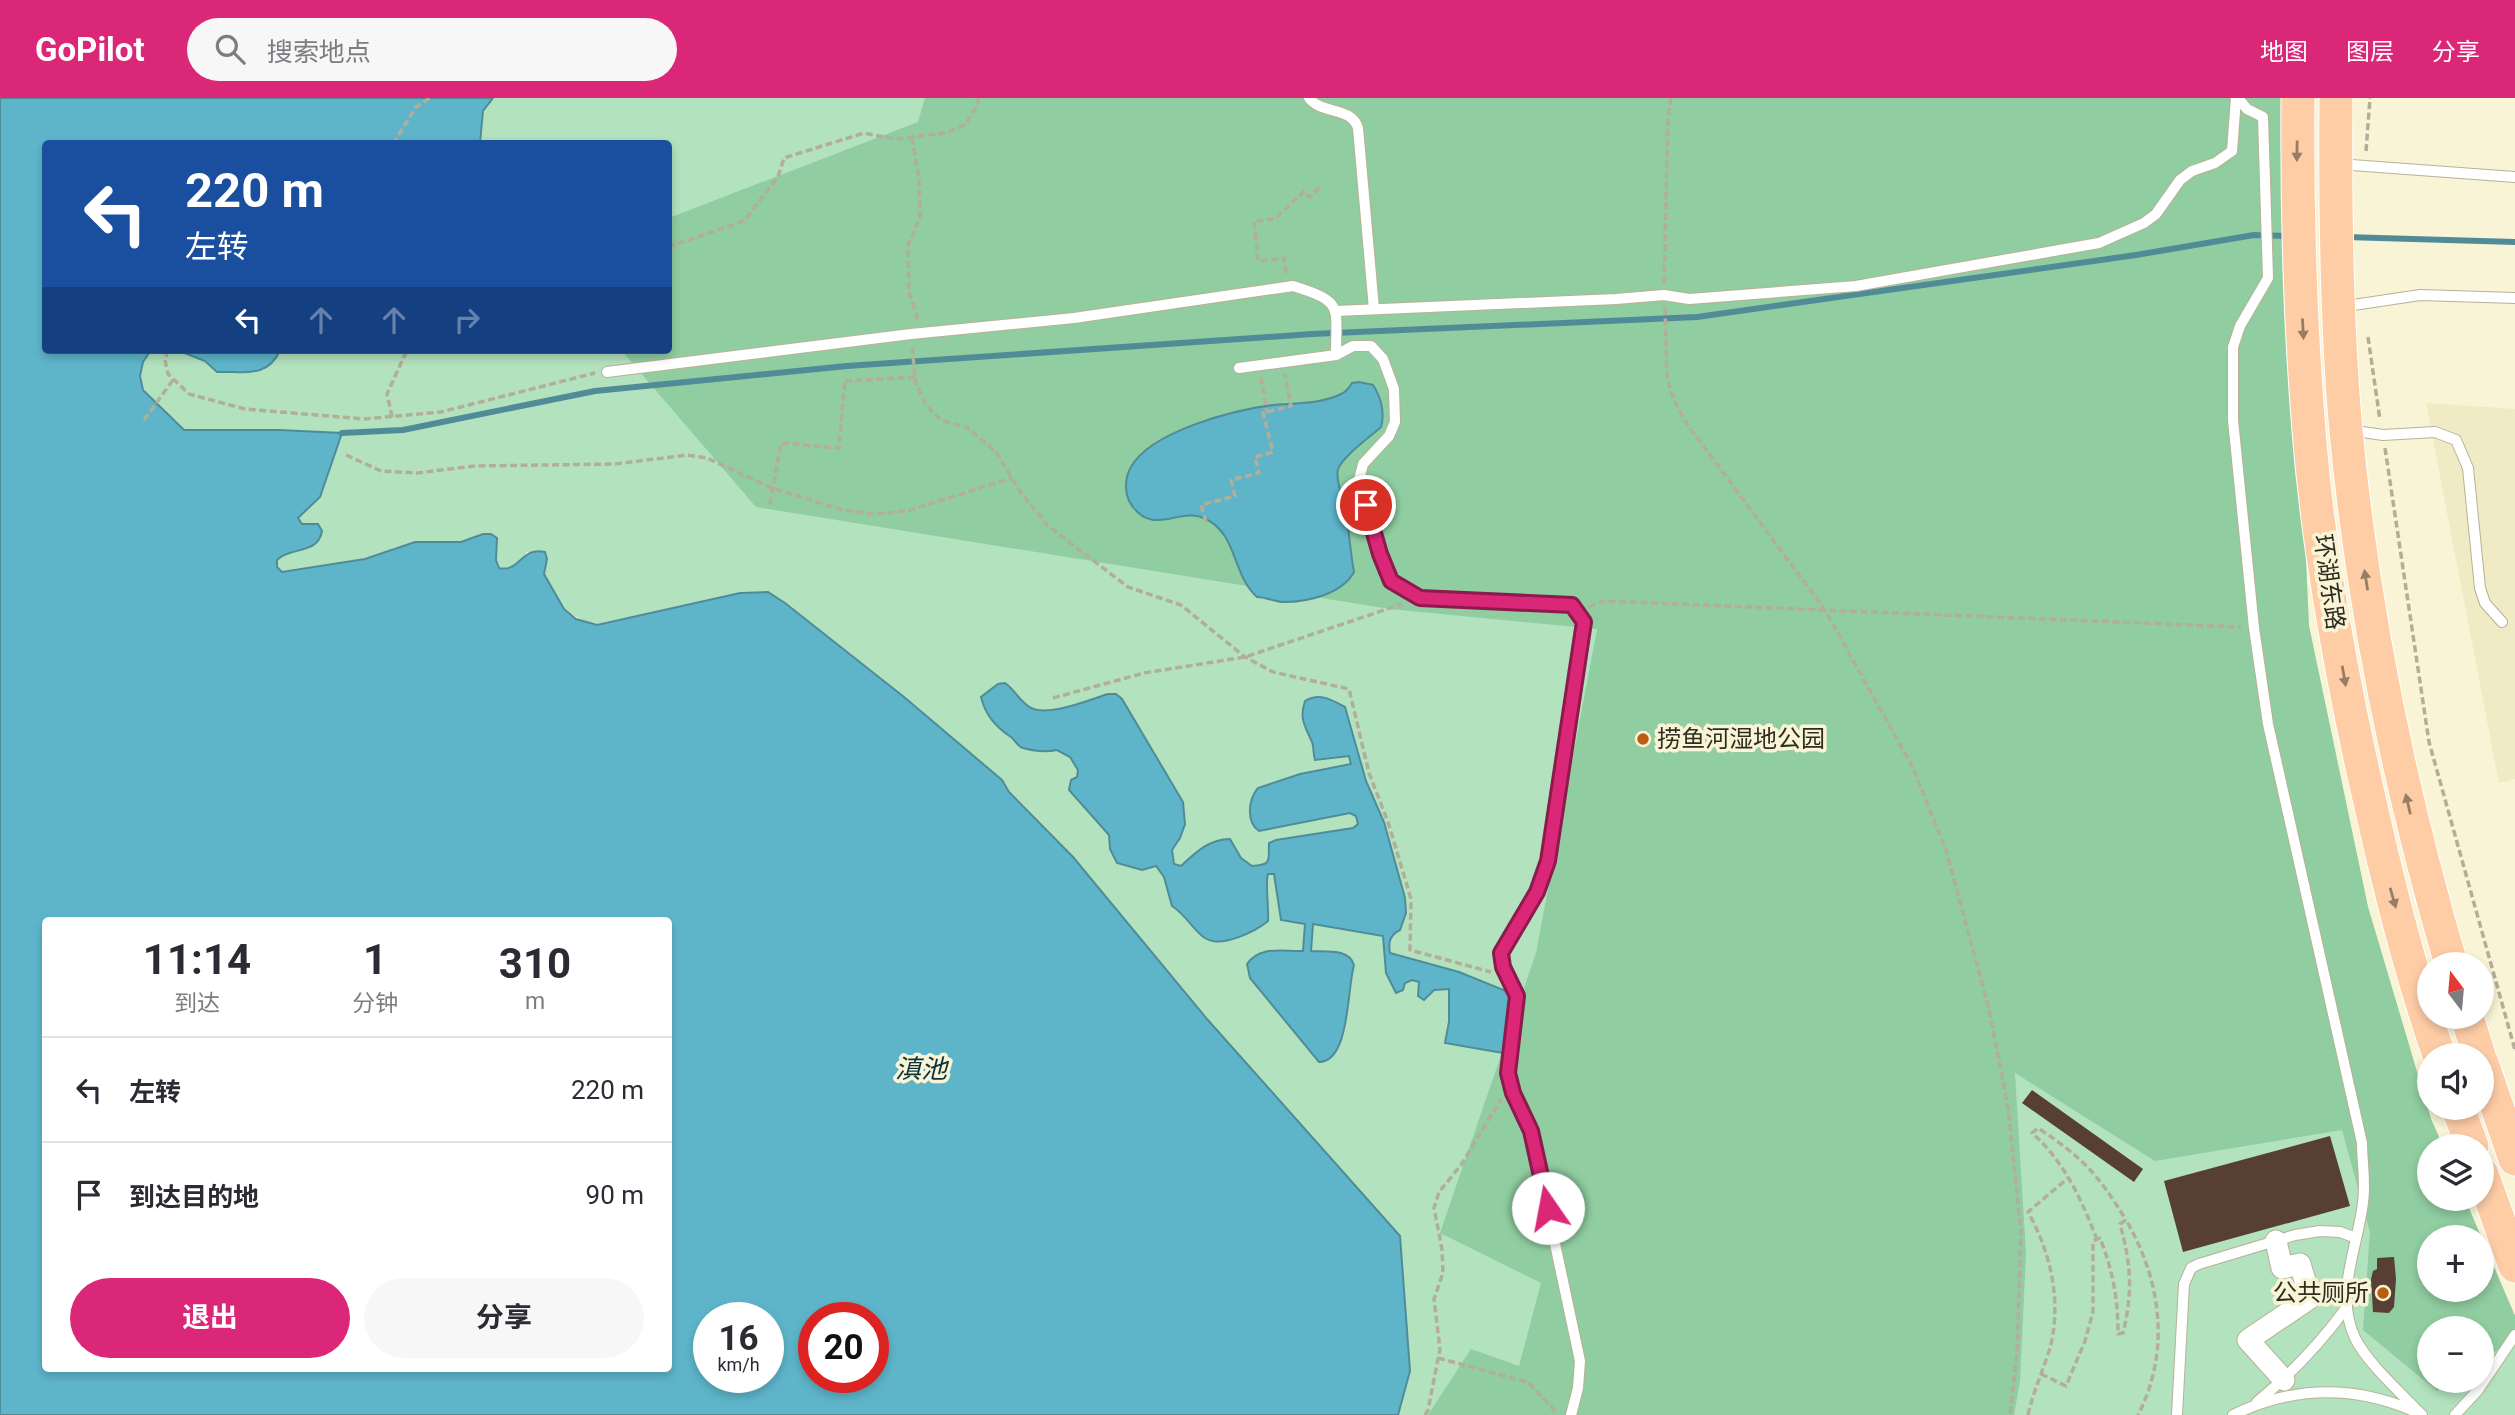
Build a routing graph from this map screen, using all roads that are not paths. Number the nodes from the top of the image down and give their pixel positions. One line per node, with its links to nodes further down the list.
1 (1309, 98): 10 (lane)
2 (2237, 98): 7 (lane); 10 (lane)
3 (2298, 98): 7 (main road, 环湖东路, one-way to 7)
4 (2336, 98): 5 (main road, 环湖东路)
5 (2350, 165): 6 (lane); 9 (main road, 环湖东路)
6 (2515, 177)
7 (2283, 263): 18 (main road, 环湖东路, one-way to 18); 22 (lane)
8 (2515, 298): 9 (lane)
9 (2351, 305): 15 (main road, 环湖东路)
10 (1374, 309): 11 (lane)
11 (1336, 316): 12 (lane); 14 (lane)
12 (1336, 350): 13 (lane); 29 (lane)
13 (1239, 368)
14 (607, 372)
15 (2346, 429): 16 (lane); 17 (main road, 环湖东路, one-way to 15)
16 (2502, 622)
17 (2447, 952)
18 (2435, 1043)
19 (2494, 1098): 20 (main road)
20 (2515, 1159)
21 (2494, 1207): 24 (main road)
22 (2356, 1238): 23 (lane); 25 (lane)
23 (2276, 1241): 27 (street); 30 (lane)
24 (2515, 1266)
25 (2347, 1308): 27 (lane); 32 (lane)
26 (2515, 1335): 33 (lane)
27 (2284, 1380): 28 (lane)
28 (2252, 1406): 31 (lane); 32 (lane)
29 (1571, 1415)
30 (2177, 1415)
31 (2233, 1415)
32 (2422, 1415)
33 (2455, 1415)

